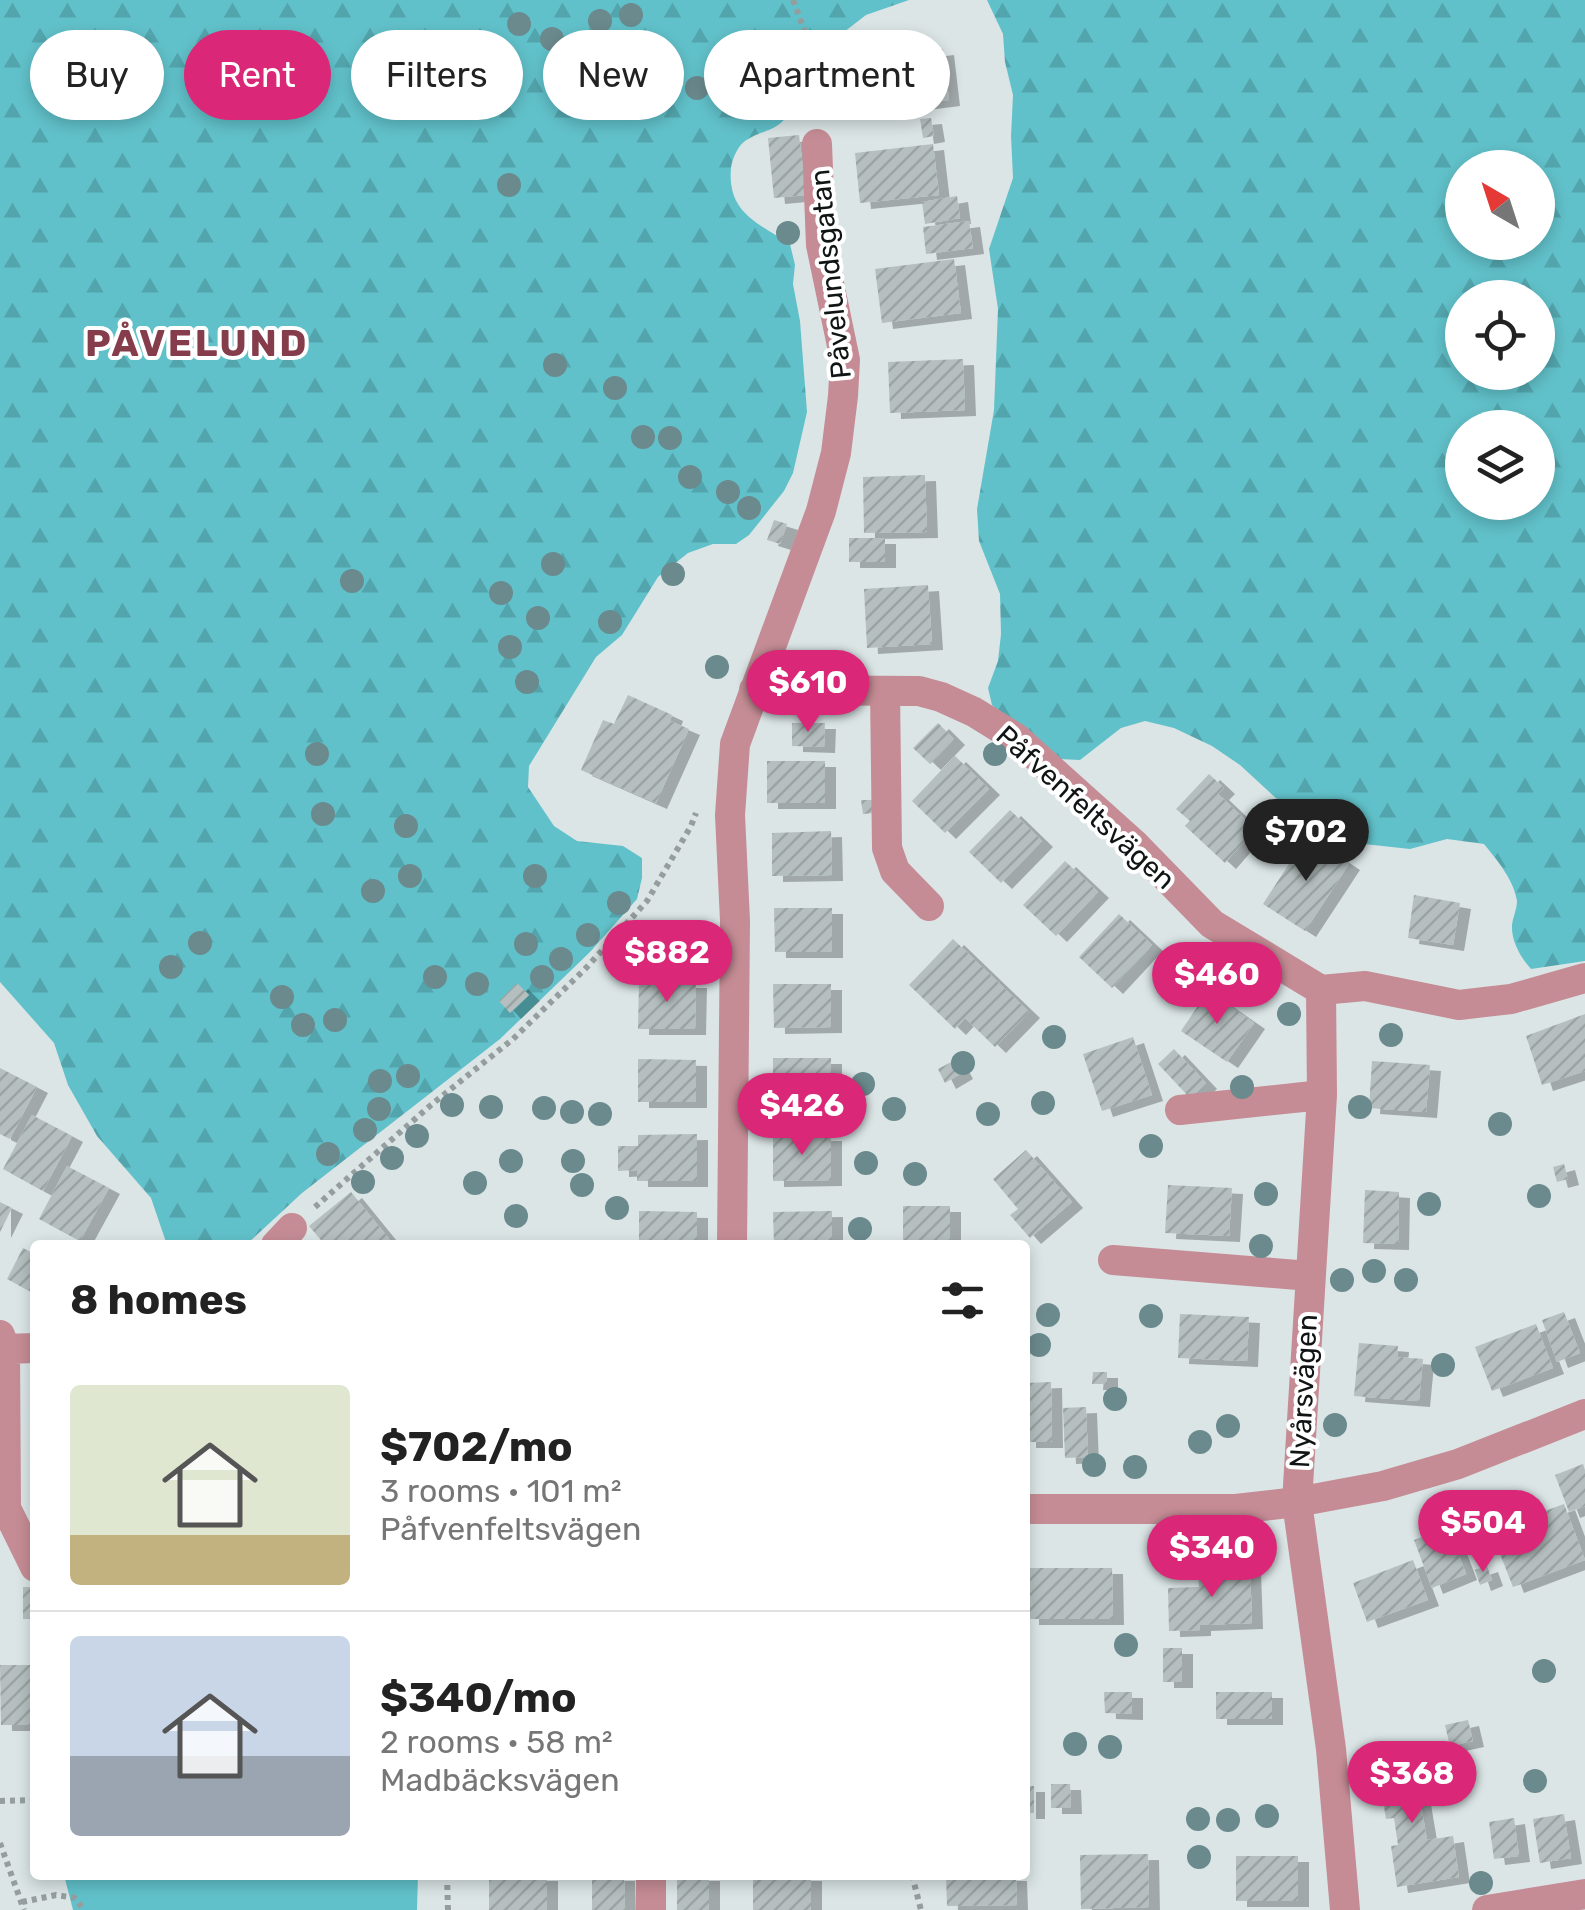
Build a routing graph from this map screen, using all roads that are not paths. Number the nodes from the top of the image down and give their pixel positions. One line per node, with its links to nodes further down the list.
1 (817, 144): 2 (street, Påvelundsgatan)
2 (754, 690): 3 (street, Påfvenfeltsvägen); 9 (street)
3 (884, 691): 4 (street); 6 (street, Påfvenfeltsvägen)
4 (929, 906)
5 (1585, 978): 6 (street)
6 (1321, 990): 7 (street, Nyårsvägen)
7 (1322, 1095): 8 (street); 11 (street, Nyårsvägen)
8 (1180, 1110)
9 (732, 1240)
10 (1114, 1260): 11 (street)
11 (1310, 1276): 14 (street, Nyårsvägen)
12 (13, 1344): 15 (street)
13 (1585, 1414): 14 (street)
14 (1297, 1502): 16 (street); 21 (street, Nyårsvägen)
15 (14, 1508): 17 (street)
16 (1030, 1509)
17 (30, 1554)
18 (651, 1880): 20 (street)
19 (1585, 1894): 22 (street)
20 (651, 1910)
21 (1345, 1910)
22 (1487, 1910)

